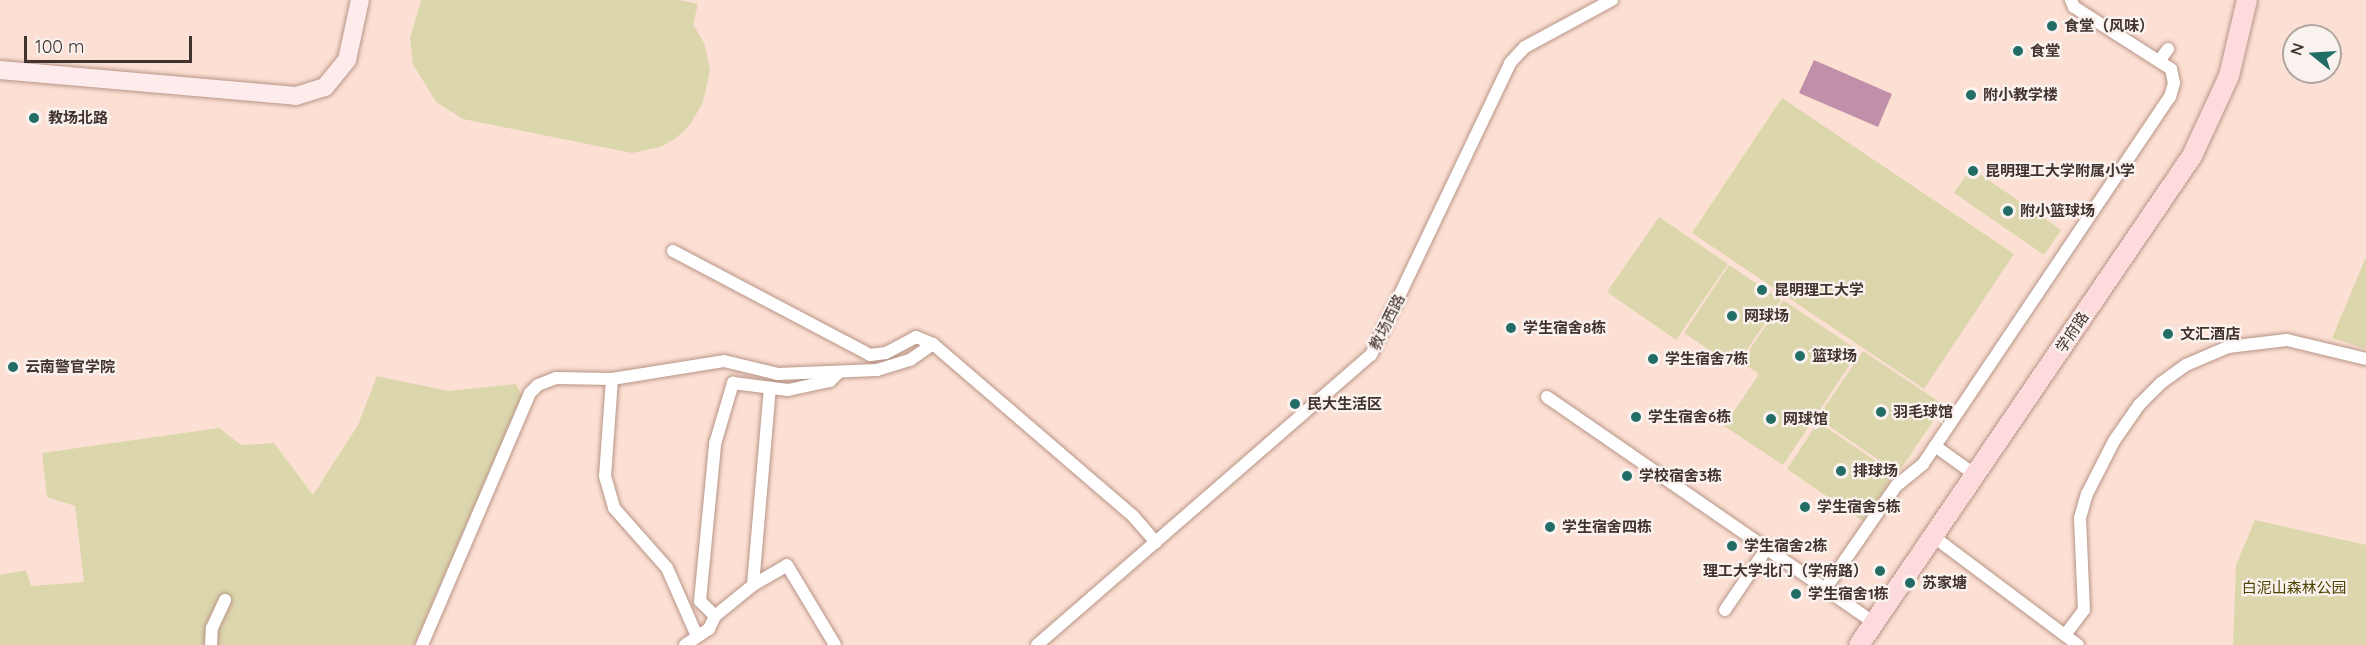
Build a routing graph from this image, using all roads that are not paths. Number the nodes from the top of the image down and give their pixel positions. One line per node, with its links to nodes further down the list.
1 (360, 0): 7 (street)
2 (1612, 0): 18 (street, 教场西路)
3 (2071, 0): 6 (street)
4 (2247, 0): 16 (main road, 学府路)
5 (2168, 49): 6 (street)
6 (2159, 62): 15 (street)
7 (0, 70)
8 (673, 251): 9 (street)
9 (933, 344): 11 (street); 18 (street)
10 (2366, 359): 26 (street)
11 (838, 372): 12 (street); 13 (street)
12 (612, 379): 27 (street); 29 (street)
13 (770, 388): 20 (street); 24 (street)
14 (1547, 397): 19 (street)
15 (1935, 446): 16 (street); 21 (street)
16 (1976, 475): 17 (main road, 学府路)
17 (1934, 537): 26 (street); 33 (main road, 学府路)
18 (1156, 542): 32 (street, 教场西路)
19 (1767, 548): 21 (street); 23 (street)
20 (753, 585): 24 (street); 31 (street)
21 (1825, 589): 25 (street)
22 (225, 600): 28 (street)
23 (1725, 610)
24 (715, 616): 27 (street)
25 (1865, 616)
26 (2065, 635): 34 (street)
27 (697, 636): 30 (street)
28 (211, 645)
29 (422, 645)
30 (686, 645)
31 (835, 645)
32 (1037, 645)
33 (1859, 645)
34 (2078, 645)

